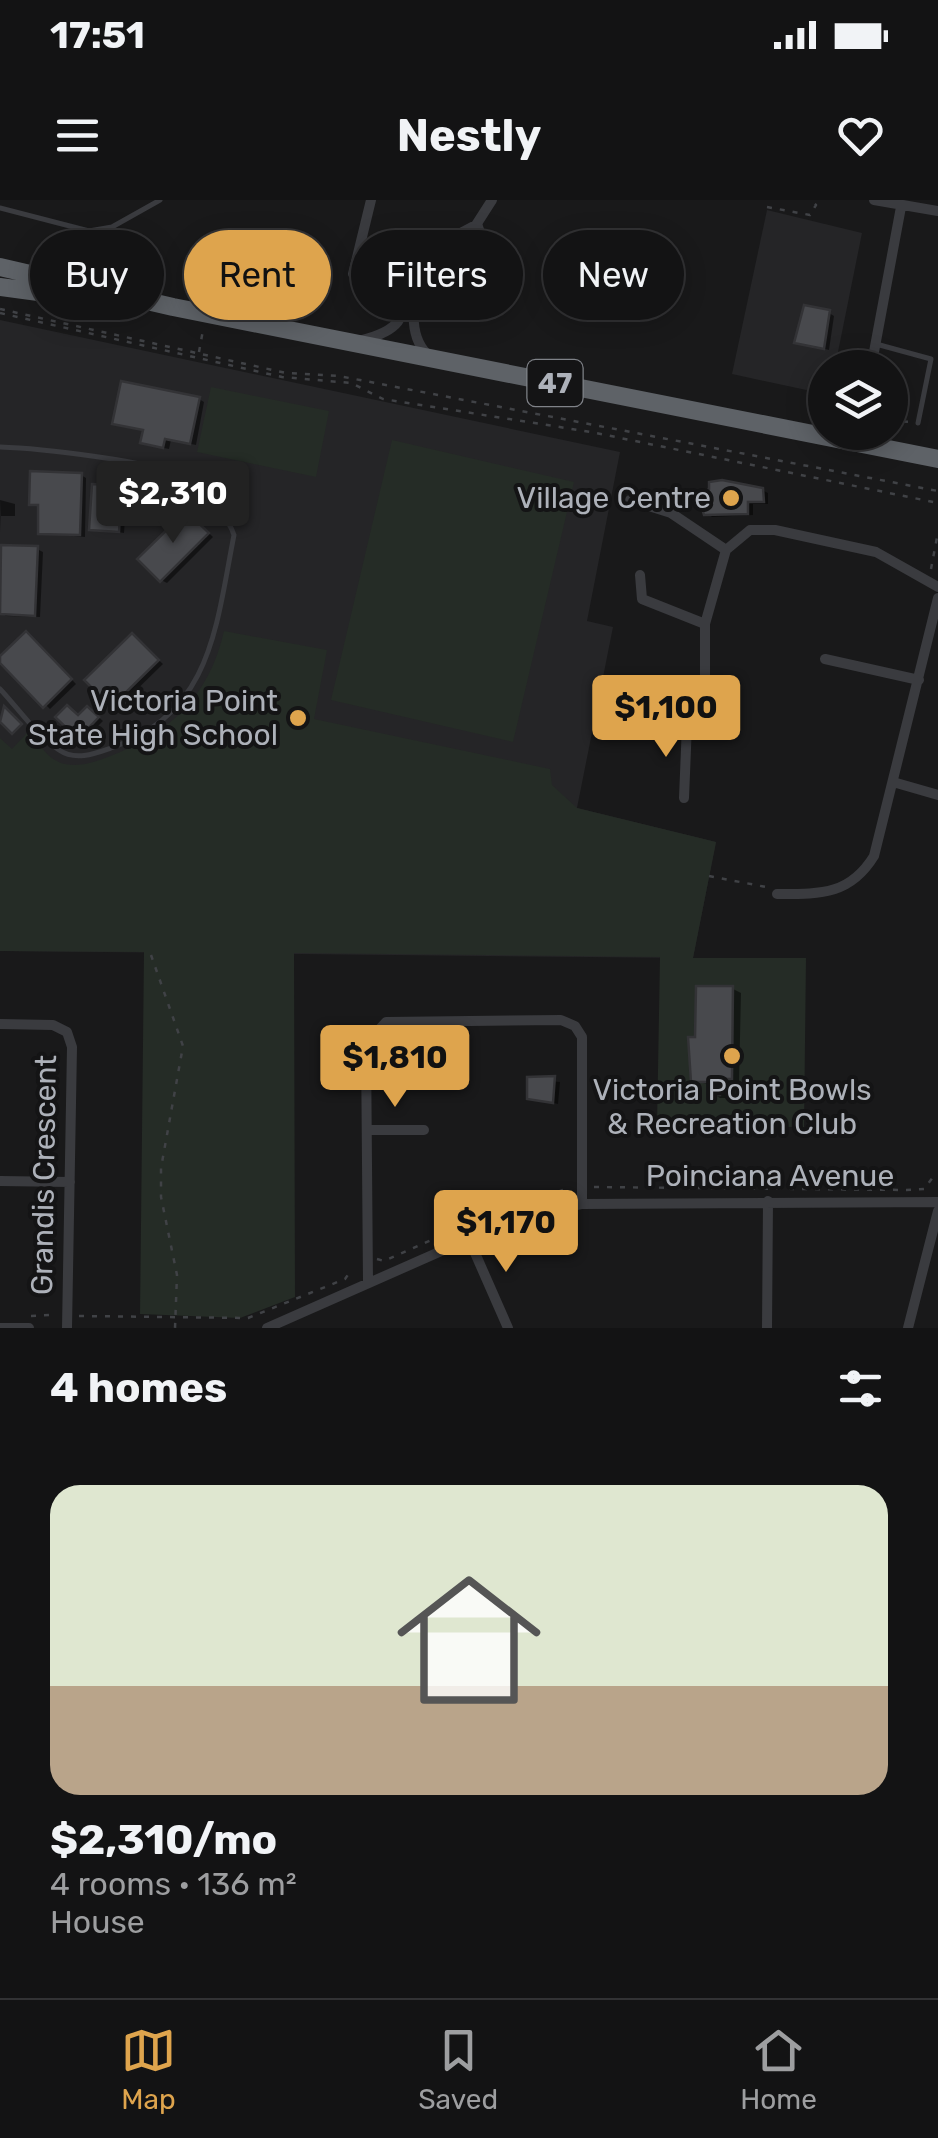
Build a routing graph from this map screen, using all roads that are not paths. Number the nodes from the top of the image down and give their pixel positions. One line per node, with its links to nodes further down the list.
1 (160, 200): 6 (lane)
2 (371, 200): 9 (street)
3 (492, 200): 8 (street)
4 (876, 200): 5 (street)
5 (901, 207): 7 (street); 18 (street)
6 (0, 208)
7 (938, 211)
8 (479, 222): 10 (street); 11 (lane)
9 (364, 230)
10 (465, 230)
11 (482, 230)
12 (0, 267): 14 (highway, 47)
13 (0, 287): 14 (highway, 47)
14 (172, 307): 17 (highway, 47)
15 (398, 320): 17 (street)
16 (413, 320): 20 (street)
17 (353, 344): 20 (highway, 47)
18 (876, 344): 19 (street); 21 (lane)
19 (875, 350)
20 (434, 360): 23 (highway, 47)
21 (918, 422)
22 (0, 447): 32 (lane)
23 (938, 459)
24 (630, 500): 25 (street)
25 (726, 550): 27 (street); 29 (street)
26 (640, 575): 29 (street)
27 (938, 587)
28 (938, 598): 31 (street)
29 (705, 624): 34 (street)
30 (825, 659): 31 (street)
31 (919, 680): 35 (street)
32 (0, 689)
33 (609, 702): 34 (street)
34 (687, 724): 37 (street)
35 (893, 782): 36 (street); 38 (street)
36 (938, 794)
37 (684, 798)
38 (777, 894)
39 (0, 1024): 43 (street, Grandis Crescent)
40 (367, 1130): 41 (street); 46 (street); 49 (street)
41 (424, 1130)
42 (0, 1181): 43 (street)
43 (70, 1182): 52 (street, Grandis Crescent)
44 (768, 1201): 45 (street, Poinciana Avenue); 46 (street, Poinciana Avenue); 55 (street)
45 (938, 1202)
46 (582, 1204): 48 (street, Poinciana Avenue)
47 (938, 1211): 56 (street)
48 (468, 1238): 49 (street, Poinciana Avenue); 54 (street)
49 (368, 1284): 53 (street, Poinciana Avenue)
50 (0, 1328): 51 (street)
51 (29, 1328)
52 (67, 1328)
53 (268, 1328)
54 (508, 1328)
55 (767, 1328)
56 (908, 1328)

